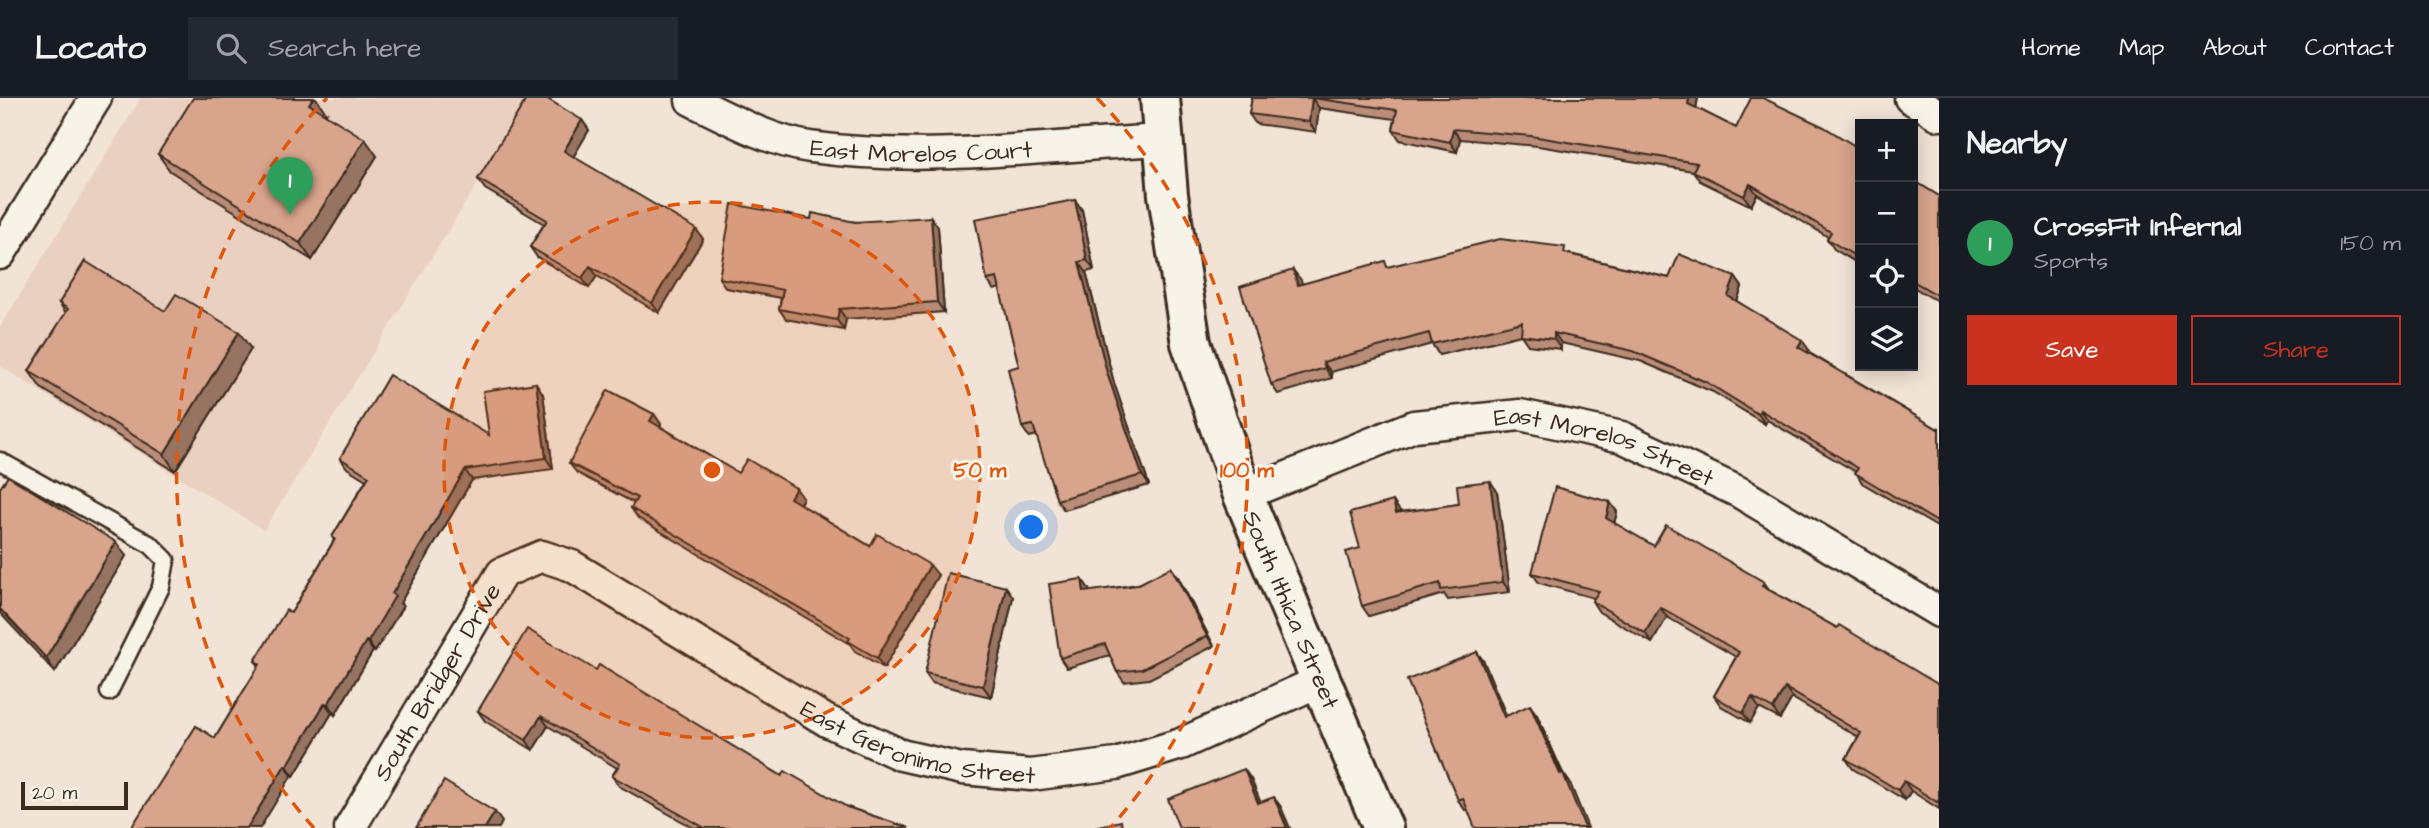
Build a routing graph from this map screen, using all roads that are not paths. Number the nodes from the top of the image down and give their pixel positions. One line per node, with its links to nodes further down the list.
1 (96, 98): 7 (street)
2 (1160, 98): 6 (street, South Ithica Street)
3 (1910, 98): 5 (street)
4 (691, 100): 6 (street, East Morelos Court)
5 (1939, 115)
6 (1161, 140): 9 (street, South Ithica Street)
7 (0, 254)
8 (0, 461): 13 (lane)
9 (1244, 495): 11 (street, East Morelos Street); 12 (street, South Ithica Street)
10 (542, 556): 12 (street, East Geronimo Street); 14 (street, South Bridger Drive)
11 (1939, 612)
12 (1320, 681): 15 (street, South Ithica Street)
13 (109, 692)
14 (350, 828)
15 (1384, 828)

